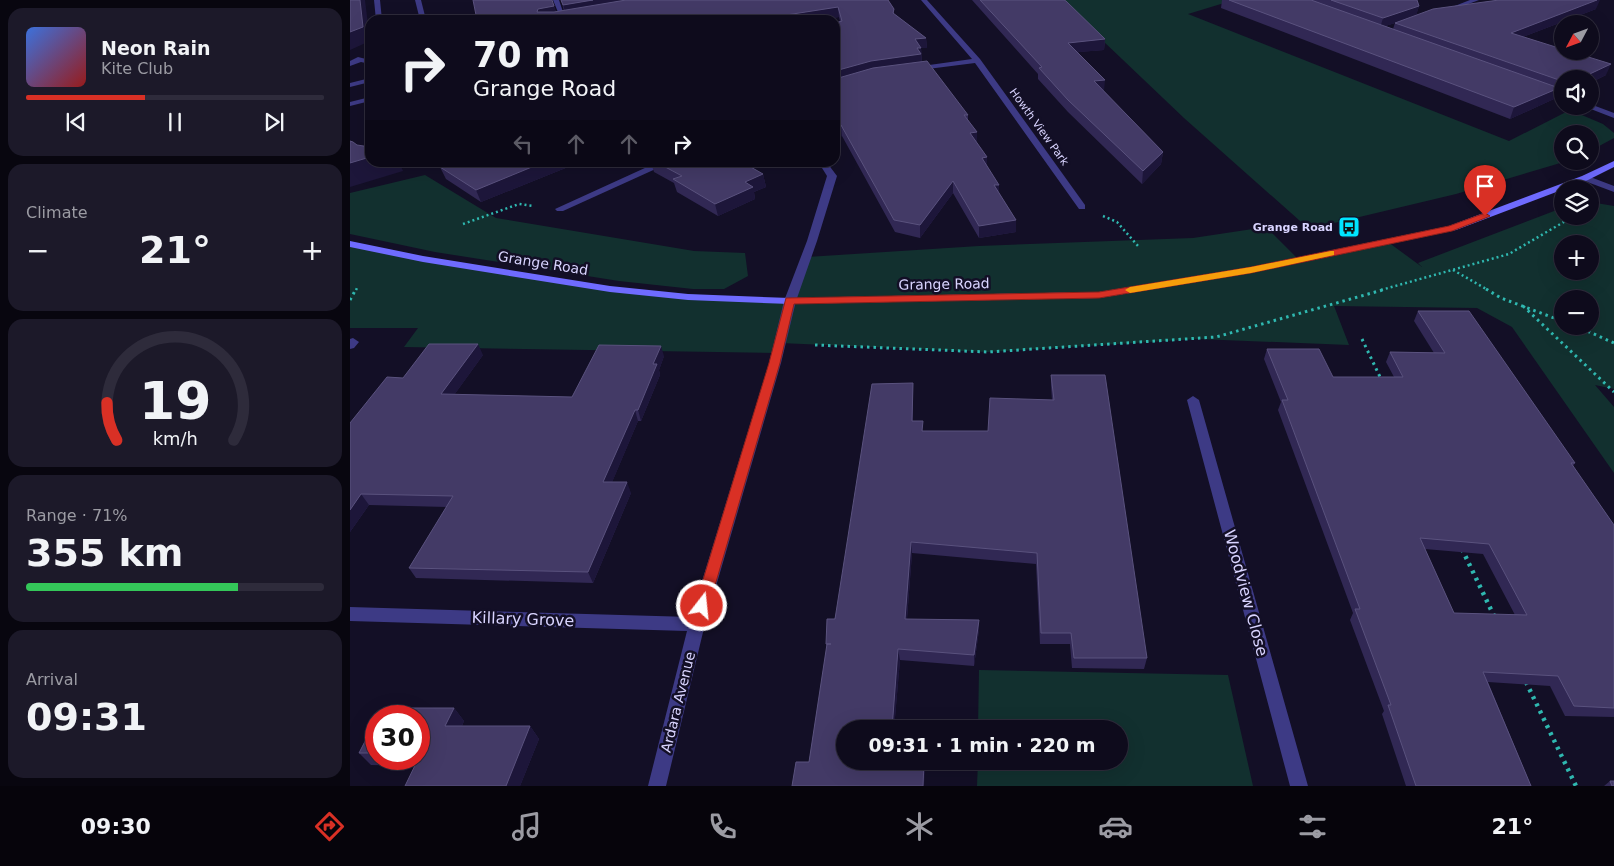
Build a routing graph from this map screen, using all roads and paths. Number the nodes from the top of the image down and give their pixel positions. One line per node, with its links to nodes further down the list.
1 (378, 0): 6 (street)
2 (418, 0): 7 (street)
3 (556, 0): 8 (street)
4 (924, 0): 11 (street, Howth View Park)
5 (1476, 0): 9 (street)
6 (379, 15)
7 (422, 15)
8 (562, 15)
9 (1433, 15)
10 (365, 61): 12 (street)
11 (977, 61): 13 (street); 27 (street, Howth View Park)
12 (350, 64)
13 (904, 70)
14 (365, 81): 15 (street)
15 (350, 85)
16 (1535, 88): 17 (street)
17 (1554, 95)
18 (365, 100): 19 (street)
19 (350, 104)
20 (1599, 110): 21 (street)
21 (1614, 116)
22 (1614, 164): 25 (main road, Grange Road)
23 (656, 167): 28 (street)
24 (826, 167): 36 (street)
25 (1585, 178): 26 (street); 36 (main road, Grange Road)
26 (1614, 189)
27 (1082, 207): 32 (path)
28 (560, 209): 29 (path)
29 (463, 224)
30 (1559, 225): 33 (path)
31 (350, 244): 36 (main road, Grange Road)
32 (1138, 246)
33 (1453, 270): 37 (path); 42 (path)
34 (358, 286): 35 (path)
35 (350, 300)
36 (790, 301): 48 (street, Ardara Avenue)
37 (1523, 306): 38 (path); 44 (path)
38 (1554, 318)
39 (1596, 335): 41 (path)
40 (1362, 339): 43 (path)
41 (1614, 343)
42 (815, 346)
43 (1383, 384)
44 (1614, 392)
45 (1193, 400): 52 (street, Woodview Close)
46 (1460, 545): 49 (path)
47 (350, 614): 48 (street, Killary Grove)
48 (697, 624): 51 (street, Ardara Avenue)
49 (1499, 625)
50 (1524, 679): 53 (path)
51 (657, 786)
52 (1299, 786)
53 (1576, 786)

